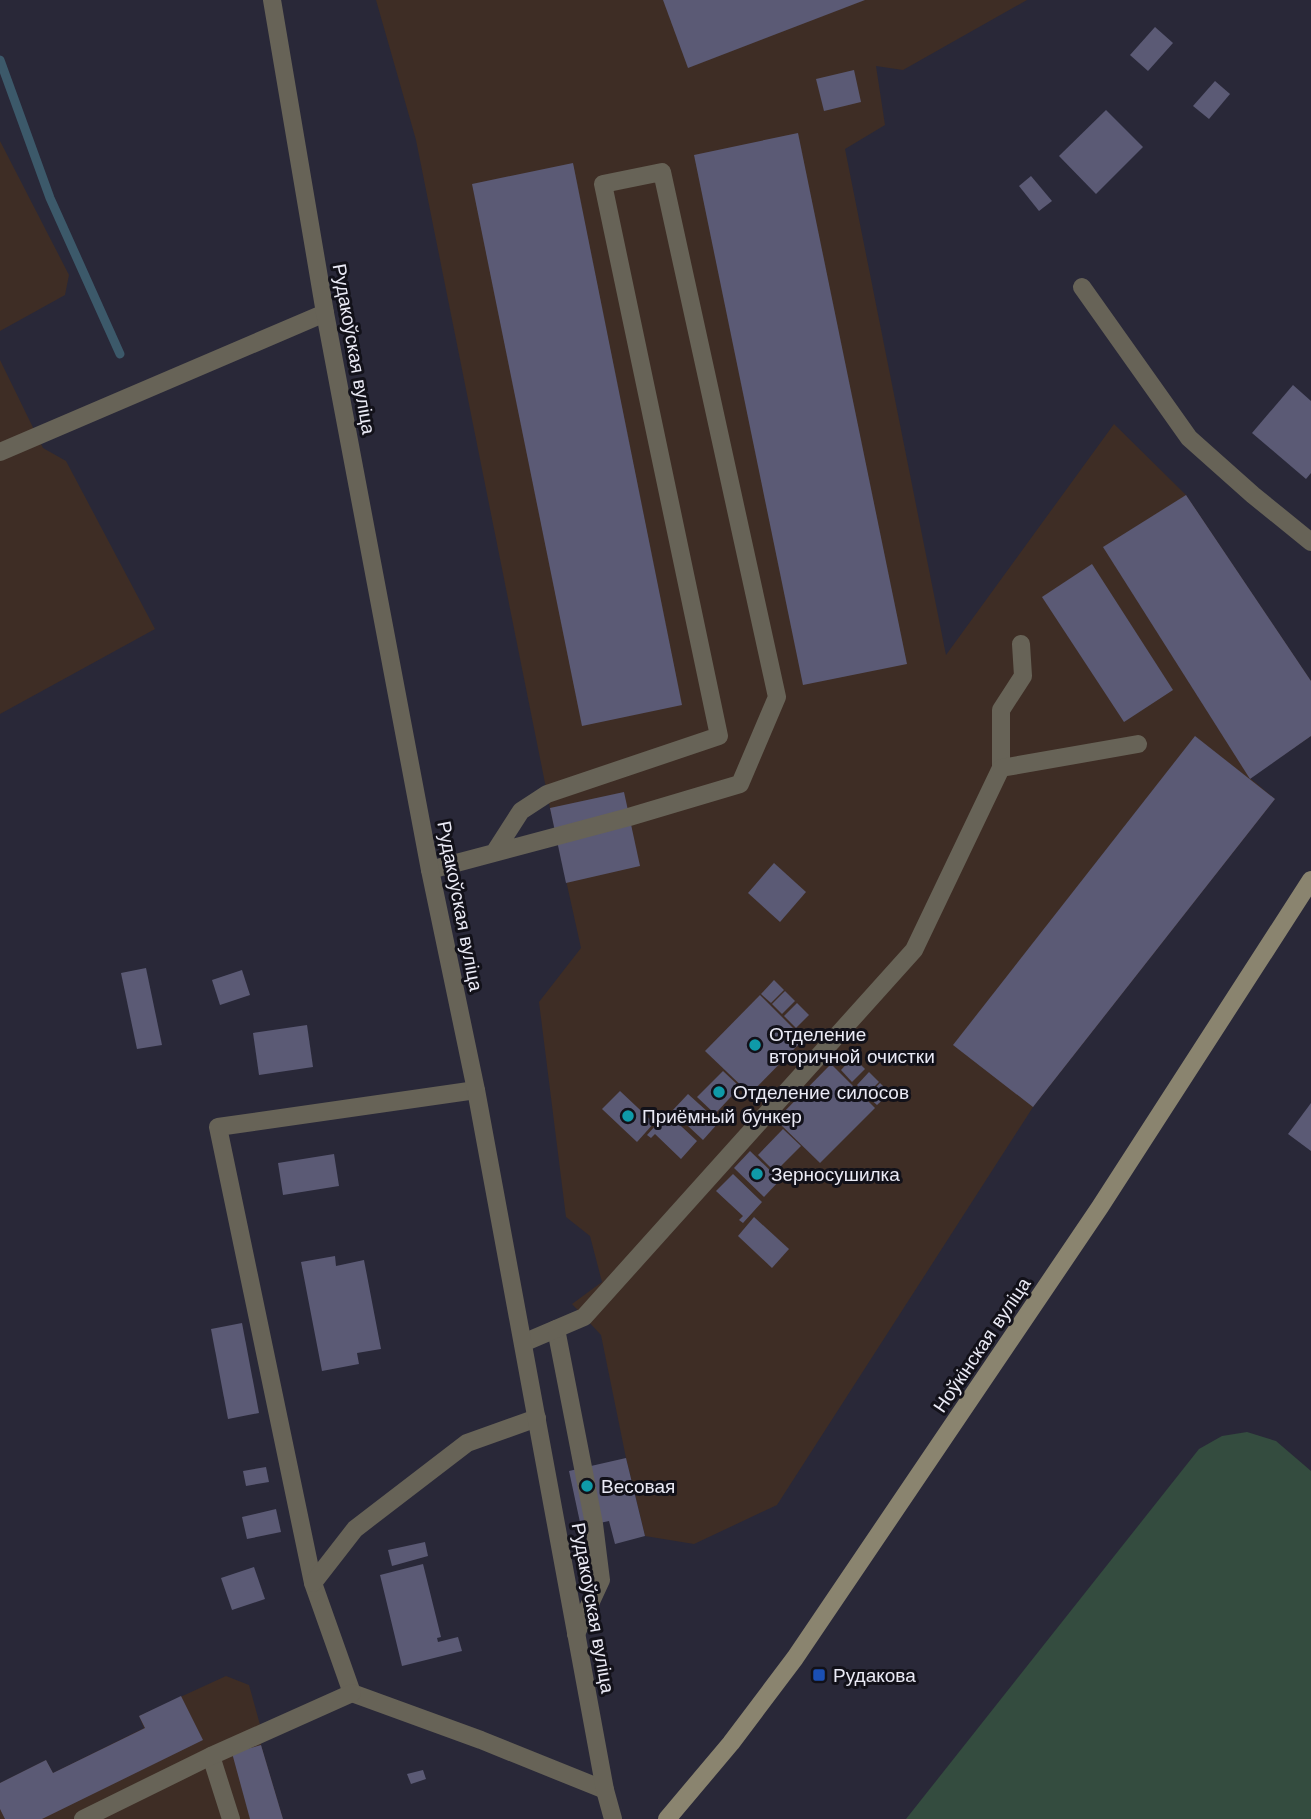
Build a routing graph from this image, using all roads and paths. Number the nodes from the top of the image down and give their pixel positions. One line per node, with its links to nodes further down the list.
1 (272, 0): 3 (street, Рудакоўская вуліца)
2 (1082, 287): 5 (street)
3 (325, 313): 4 (street); 10 (street, Рудакоўская вуліца)
4 (0, 453)
5 (1311, 542)
6 (1021, 644): 8 (street)
7 (1138, 744): 8 (street)
8 (1001, 768): 13 (street)
9 (494, 853): 9 (street); 10 (street)
10 (430, 870): 12 (street, Рудакоўская вуліца)
11 (1311, 880): 24 (main road, Ноўкінская вуліца)
12 (476, 1090): 14 (street, Рудакоўская вуліца); 16 (street)
13 (556, 1329): 14 (street); 17 (street)
14 (523, 1343): 15 (street, Рудакоўская вуліца)
15 (537, 1418): 16 (street); 17 (street, Рудакоўская вуліца)
16 (313, 1583): 18 (street)
17 (576, 1634): 20 (street, Рудакоўская вуліца)
18 (352, 1693): 19 (street); 20 (street)
19 (211, 1756): 21 (street); 22 (street)
20 (605, 1790): 23 (street, Рудакоўская вуліца)
21 (83, 1819)
22 (231, 1819)
23 (613, 1819)
24 (667, 1819)

